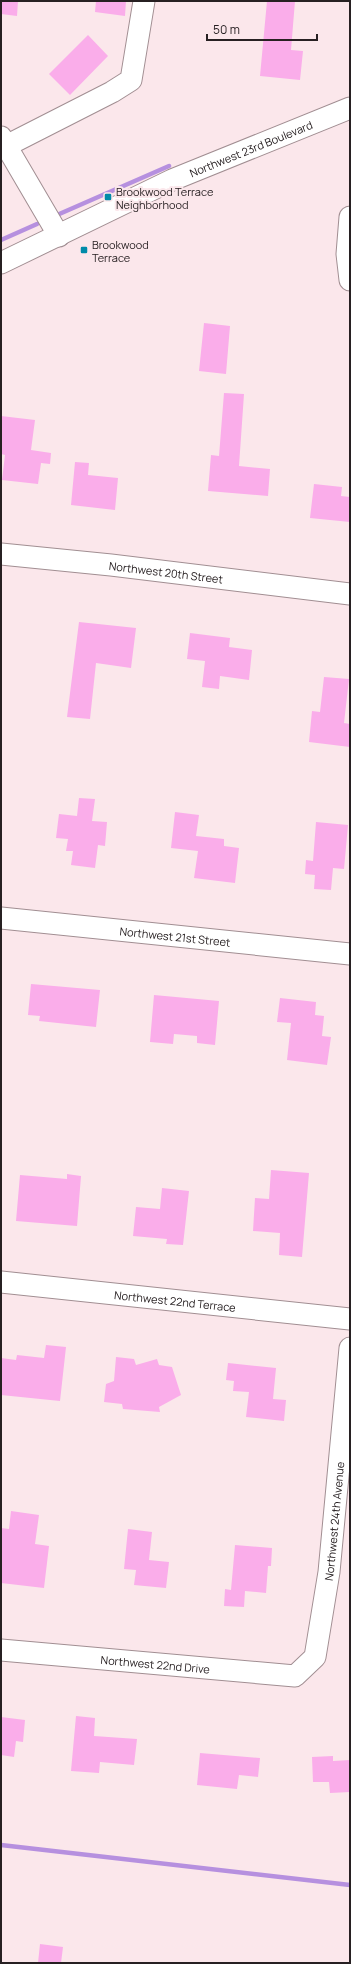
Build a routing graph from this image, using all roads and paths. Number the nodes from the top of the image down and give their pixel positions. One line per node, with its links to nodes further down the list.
1 (144, 1): 3 (street)
2 (349, 111): 5 (street, Northwest 23rd Boulevard)
3 (3, 142): 5 (street)
4 (350, 217): 7 (street)
5 (59, 236): 6 (street, Northwest 23rd Boulevard)
6 (1, 263)
7 (350, 280)
8 (1, 554): 9 (street, Northwest 20th Street)
9 (341, 593)
10 (1, 918): 11 (street, Northwest 21st Street)
11 (350, 954)
12 (1, 1282): 13 (street, Northwest 22nd Terrace)
13 (350, 1319)
14 (350, 1348): 16 (street, Northwest 24th Avenue)
15 (1, 1650): 16 (street, Northwest 22nd Drive)
16 (305, 1666)

